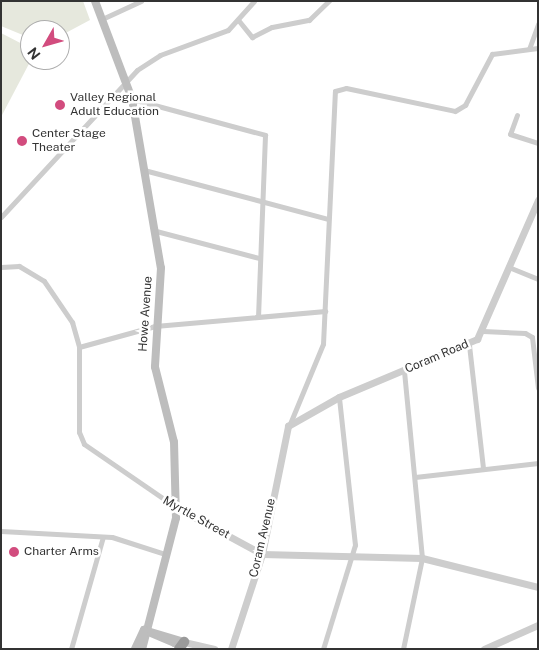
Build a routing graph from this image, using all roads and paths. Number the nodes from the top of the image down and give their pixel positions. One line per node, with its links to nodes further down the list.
1 (94, 1): 5 (main road, Howe Avenue)
2 (141, 1): 5 (street)
3 (254, 1): 6 (street)
4 (330, 1): 6 (street)
5 (102, 19): 10 (main road, Howe Avenue)
6 (239, 21): 10 (street)
7 (538, 24): 9 (street)
8 (538, 48): 9 (street)
9 (530, 49): 19 (street)
10 (127, 81): 11 (main road, Howe Avenue); 18 (street)
11 (132, 99): 14 (main road, Howe Avenue); 16 (street)
12 (517, 115): 13 (street)
13 (538, 143)
14 (144, 170): 16 (street); 20 (main road, Howe Avenue)
15 (538, 200): 17 (street, Coram Road)
16 (263, 202): 19 (street); 21 (street)
17 (536, 209): 23 (street, Coram Road)
18 (1, 216)
19 (328, 219): 25 (street)
20 (156, 231): 21 (street); 27 (main road, Howe Avenue)
21 (259, 258): 26 (street)
22 (1, 267): 30 (street, Myrtle Street)
23 (511, 268): 24 (street); 28 (street, Coram Road)
24 (538, 279)
25 (325, 311): 26 (street); 34 (street)
26 (258, 316): 27 (street)
27 (155, 326): 30 (street); 38 (main road, Howe Avenue)
28 (483, 331): 29 (street, Coram Road); 32 (street)
29 (469, 346): 31 (street, Coram Road); 36 (street)
30 (79, 347): 38 (street, Myrtle Street)
31 (404, 371): 33 (street, Coram Road); 37 (street)
32 (538, 388)
33 (339, 397): 34 (street, Coram Road); 41 (street)
34 (288, 426): 43 (street, Coram Avenue)
35 (538, 463): 36 (street)
36 (483, 468): 37 (street)
37 (415, 477): 44 (street)
38 (177, 508): 42 (main road, Howe Avenue); 43 (street, Myrtle Street)
39 (1, 531): 40 (street)
40 (103, 537): 42 (street); 49 (street)
41 (353, 553): 43 (street, Myrtle Street); 44 (street, Myrtle Street); 54 (street)
42 (165, 554): 47 (main road, Howe Avenue)
43 (262, 554): 53 (street, Coram Avenue)
44 (422, 558): 45 (street, Myrtle Street); 55 (street)
45 (538, 587)
46 (538, 625): 56 (street)
47 (144, 630): 48 (main road); 50 (main road, Howe Avenue); 51 (main road, Howe Avenue)
48 (183, 646): 52 (street)
49 (71, 649)
50 (135, 649)
51 (142, 649)
52 (214, 649)
53 (231, 649)
54 (323, 649)
55 (403, 649)
56 (484, 649)

